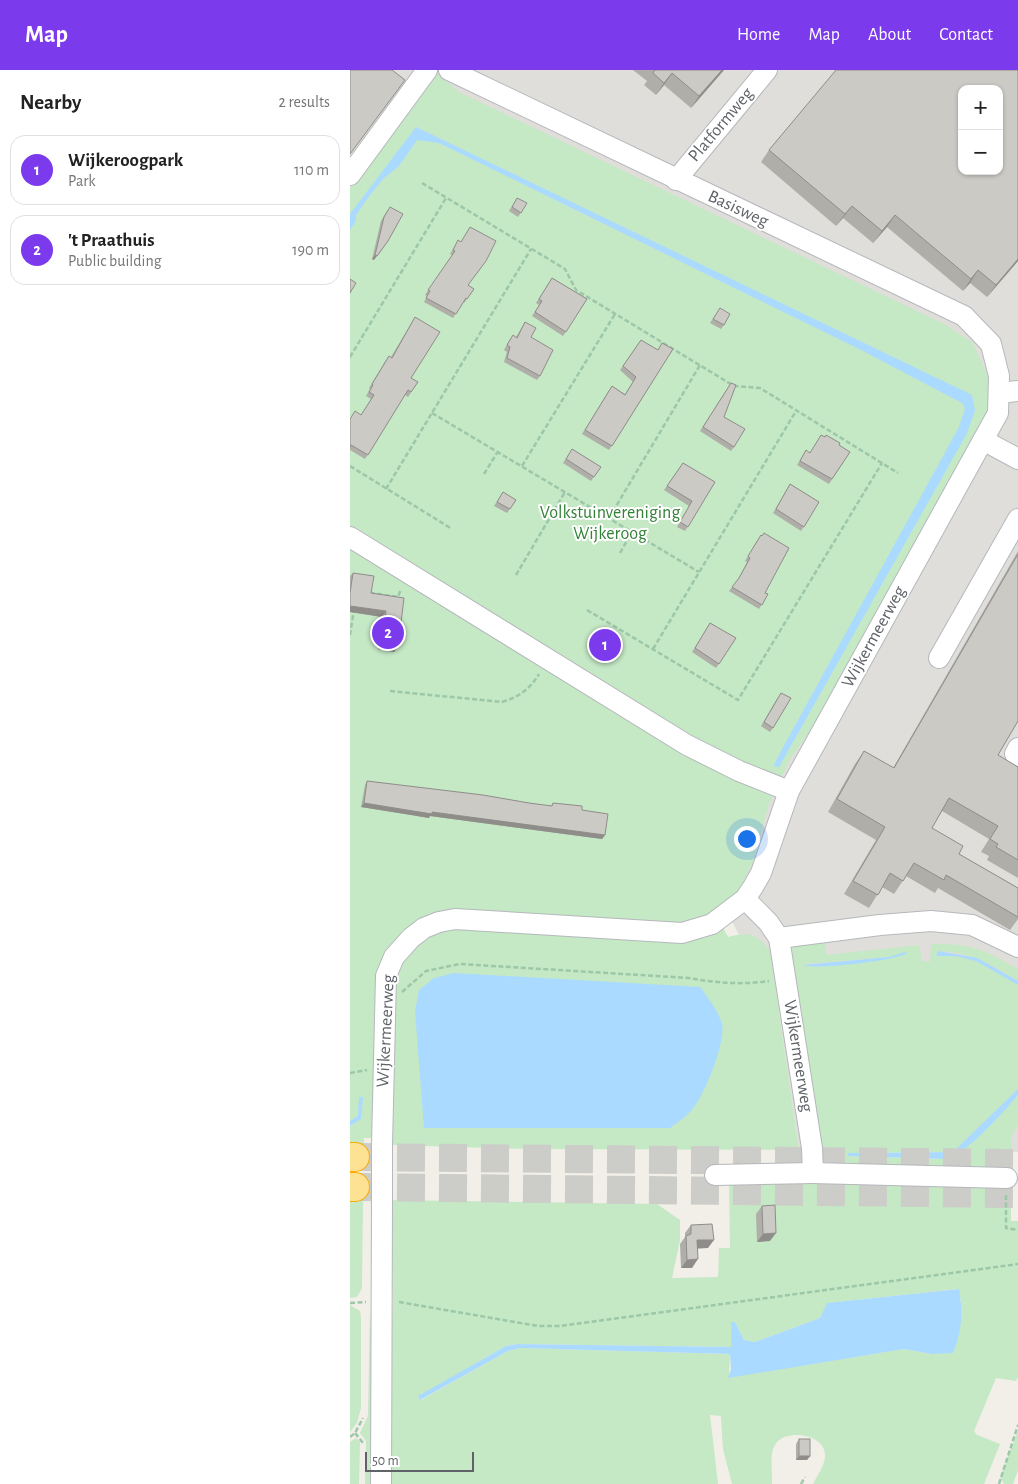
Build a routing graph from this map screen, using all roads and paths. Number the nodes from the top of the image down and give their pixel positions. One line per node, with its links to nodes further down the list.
1 (427, 70): 4 (street)
2 (449, 70): 5 (street, Basisweg)
3 (767, 70): 5 (street, Platformweg)
4 (350, 175)
5 (676, 180): 12 (street, Basisweg)
6 (422, 183): 7 (path)
7 (446, 198): 8 (path); 10 (path)
8 (531, 249): 9 (path); 14 (path)
9 (615, 314): 11 (path); 20 (path)
10 (350, 357)
11 (700, 365): 13 (path); 25 (path)
12 (1005, 387): 15 (street, Wijkermeerweg)
13 (796, 410): 18 (path); 31 (path)
14 (432, 413): 16 (path); 23 (path)
15 (983, 440): 17 (street); 44 (street, Wijkermeerweg)
16 (497, 452): 20 (path); 22 (path)
17 (1018, 459)
18 (882, 463): 21 (path); 38 (path)
19 (350, 466): 23 (path)
20 (522, 467): 24 (path)
21 (898, 473)
22 (484, 474)
23 (386, 488): 27 (path)
24 (565, 492): 25 (path); 32 (path)
25 (608, 518): 28 (path)
26 (1018, 519): 39 (street)
27 (452, 529)
28 (632, 532): 30 (path); 31 (path)
29 (350, 537): 44 (street)
30 (620, 553)
31 (700, 572): 38 (path)
32 (516, 575)
33 (398, 597): 34 (path)
34 (370, 601)
35 (355, 602): 37 (path)
36 (587, 610): 38 (path)
37 (350, 635)
38 (653, 649)
39 (939, 658)
40 (542, 669): 41 (path)
41 (390, 692)
42 (1018, 748): 43 (street)
43 (1018, 756)
44 (788, 791): 45 (street, Wijkermeerweg)
45 (745, 899): 46 (street, Wijkermeerweg); 55 (street, Wijkermeerweg, bridge)
46 (780, 938): 47 (street); 48 (street, Wijkermeerweg)
47 (1018, 947)
48 (786, 978): 49 (path); 50 (street, Wijkermeerweg)
49 (399, 995)
50 (813, 1173): 51 (street); 52 (street)
51 (715, 1175)
52 (1007, 1178): 53 (path)
53 (1018, 1230)
54 (1018, 1264): 55 (path)
55 (383, 1301): 56 (path); 61 (street, Wijkermeerweg)
56 (350, 1303)
57 (1018, 1425): 63 (path)
58 (355, 1433): 59 (path)
59 (363, 1450)
60 (805, 1477): 62 (path)
61 (381, 1484)
62 (801, 1484)
63 (999, 1484)

